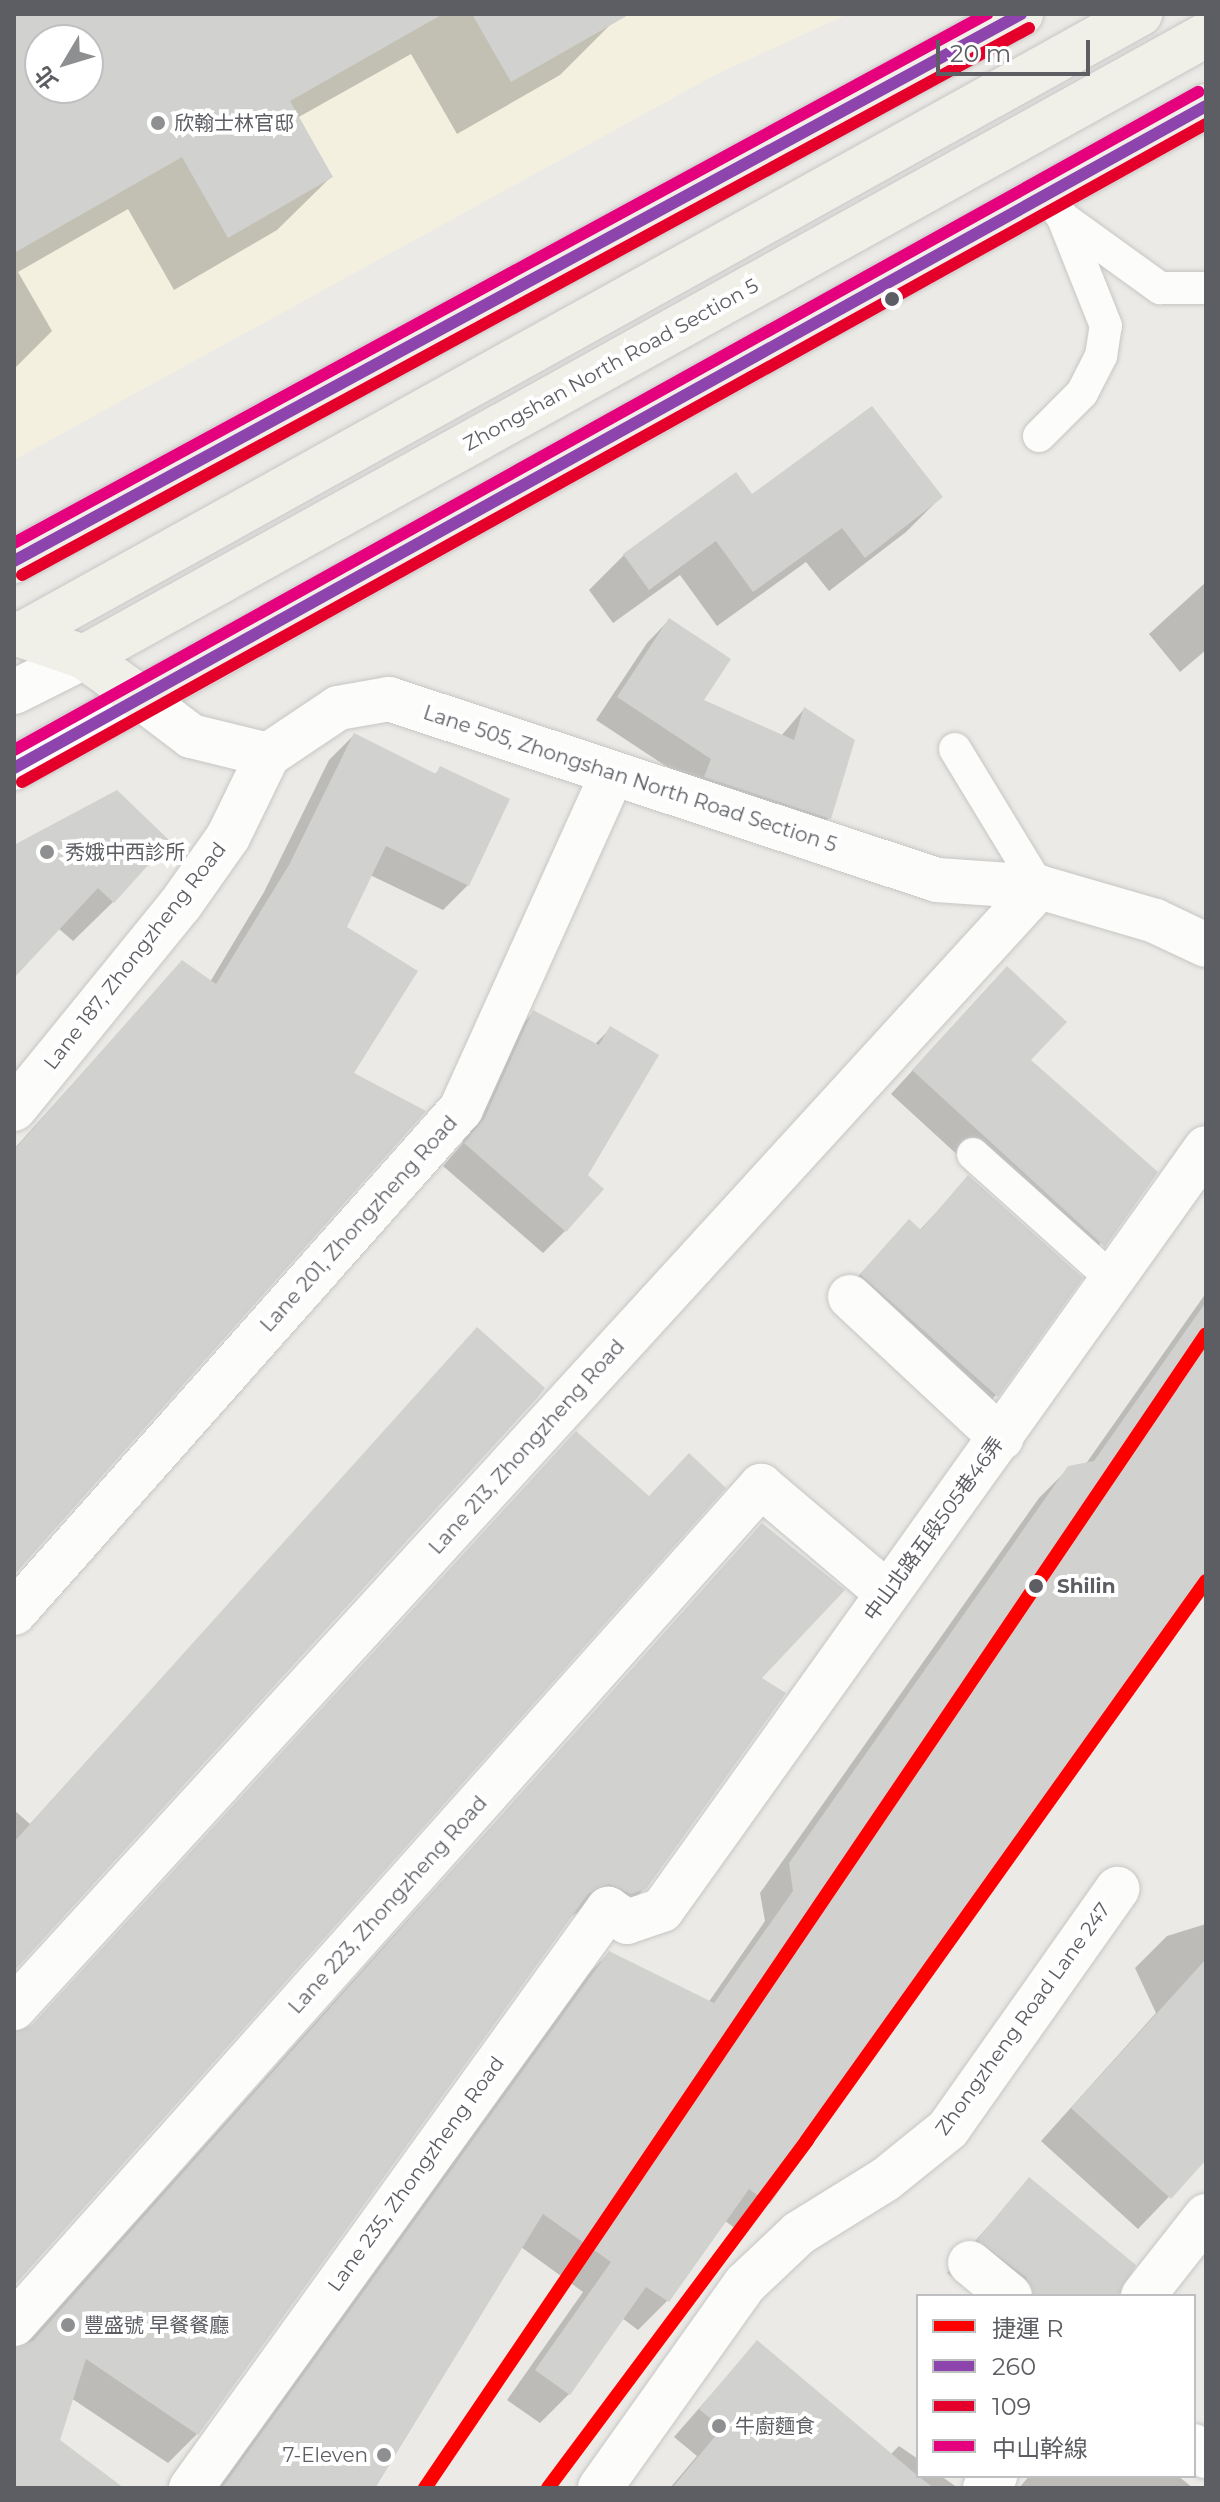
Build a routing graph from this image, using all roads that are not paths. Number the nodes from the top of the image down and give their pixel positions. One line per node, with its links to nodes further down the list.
1 (1021, 14): 9 (main road)
2 (1140, 14): 10 (main road)
3 (1206, 35): 5 (main road, Zhongshan North Road Section 5)
4 (1206, 106): 6 (main road)
5 (1075, 108): 6 (main road); 11 (main road, Zhongshan North Road Section 5)
6 (1103, 163): 7 (main road)
7 (1054, 206): 8 (lane); 12 (lane); 13 (main road)
8 (1206, 288)
9 (491, 303): 10 (main road); 14 (main road)
10 (523, 357): 15 (main road)
11 (534, 408): 13 (main road); 16 (main road, Zhongshan North Road Section 5)
12 (1039, 436)
13 (565, 462): 18 (main road)
14 (14, 561)
15 (16, 635): 16 (main road)
16 (84, 657): 17 (street, Zhongshan North Road Section 5); 18 (main road)
17 (14, 692)
18 (141, 698): 20 (street); 21 (street)
19 (955, 749): 23 (lane)
20 (268, 755): 22 (street, Lane 505, Zhongshan North Road Section 5); 25 (street, Lane 187, Zhongzheng Road)
21 (14, 768)
22 (612, 775): 23 (street, Lane 505, Zhongshan North Road Section 5); 32 (street, Lane 201, Zhongzheng Road)
23 (1039, 887): 24 (street, Lane 505, Zhongshan North Road Section 5); 35 (street, Lane 213, Zhongzheng Road)
24 (1206, 945)
25 (14, 1109)
26 (1206, 1148): 28 (street, 中山北路五段505巷46弄)
27 (973, 1154): 28 (lane)
28 (1111, 1278): 30 (street, 中山北路五段505巷46弄)
29 (850, 1297): 30 (street)
30 (1001, 1438): 31 (street, 中山北路五段505巷46弄)
31 (886, 1592): 34 (street, 中山北路五段505巷46弄); 40 (street, Lane 223, Zhongzheng Road)
32 (14, 1613)
33 (1117, 1889): 42 (street, Zhongzheng Road Lane 247)
34 (662, 1910): 41 (street, Lane 235, Zhongzheng Road)
35 (14, 2008)
36 (1206, 2216): 39 (street)
37 (970, 2263): 38 (street)
38 (1008, 2294)
39 (1145, 2294)
40 (14, 2324)
41 (191, 2488)
42 (600, 2488)

